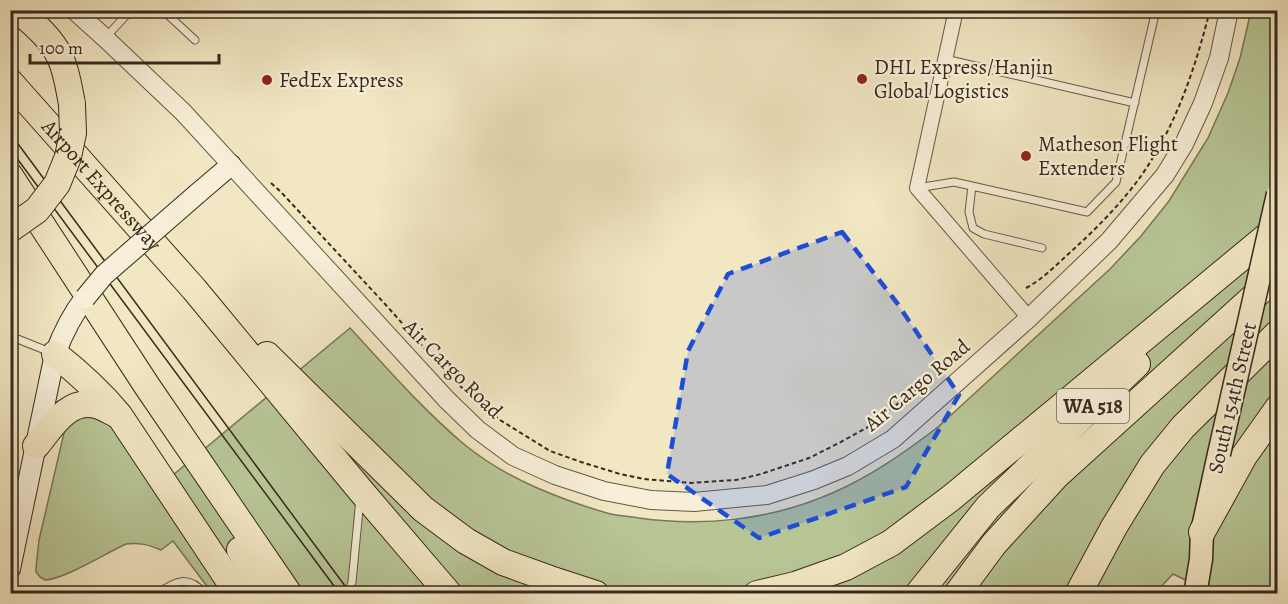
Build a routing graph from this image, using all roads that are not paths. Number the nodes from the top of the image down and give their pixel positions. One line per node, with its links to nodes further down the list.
1 (18, 10): 19 (highway, bridge)
2 (74, 10): 8 (street, Air Cargo Road)
3 (130, 10): 8 (lane)
4 (170, 10): 9 (lane)
5 (956, 10): 10 (street)
6 (1156, 10): 12 (lane)
7 (1229, 10): 23 (street, Air Cargo Road)
8 (105, 38): 13 (street, Air Cargo Road)
9 (195, 40)
10 (945, 59): 12 (lane); 16 (street)
11 (10, 82): 22 (highway, Airport Expressway)
12 (1135, 103): 15 (lane)
13 (231, 165): 23 (street, Air Cargo Road); 26 (main road, bridge)
14 (10, 176): 27 (highway)
15 (972, 186): 16 (lane); 20 (lane)
16 (917, 188): 23 (street)
17 (1278, 194): 32 (main road, South 154th Street, bridge)
18 (1278, 227): 42 (highway); 43 (highway, WA 518)
19 (10, 229)
20 (1042, 248)
21 (1278, 275): 44 (highway, WA 518)
22 (194, 289): 31 (highway); 41 (highway)
23 (1029, 318)
24 (1278, 333): 45 (highway)
25 (10, 336): 26 (lane)
26 (56, 354): 29 (highway); 30 (main road)
27 (147, 386): 37 (highway); 38 (highway)
28 (1278, 408): 32 (highway)
29 (119, 415): 30 (highway); 36 (highway)
30 (36, 446): 33 (main road)
31 (361, 490): 39 (lane); 40 (highway)
32 (1202, 532): 46 (main road, South 154th Street); 47 (main road, South 154th Street)
33 (10, 569)
34 (157, 594): 35 (lane)
35 (205, 594)
36 (238, 594)
37 (267, 594)
38 (289, 594)
39 (348, 594)
40 (449, 594)
41 (596, 594)
42 (757, 594)
43 (918, 594)
44 (957, 594)
45 (1078, 594)
46 (1185, 594)
47 (1193, 594)

